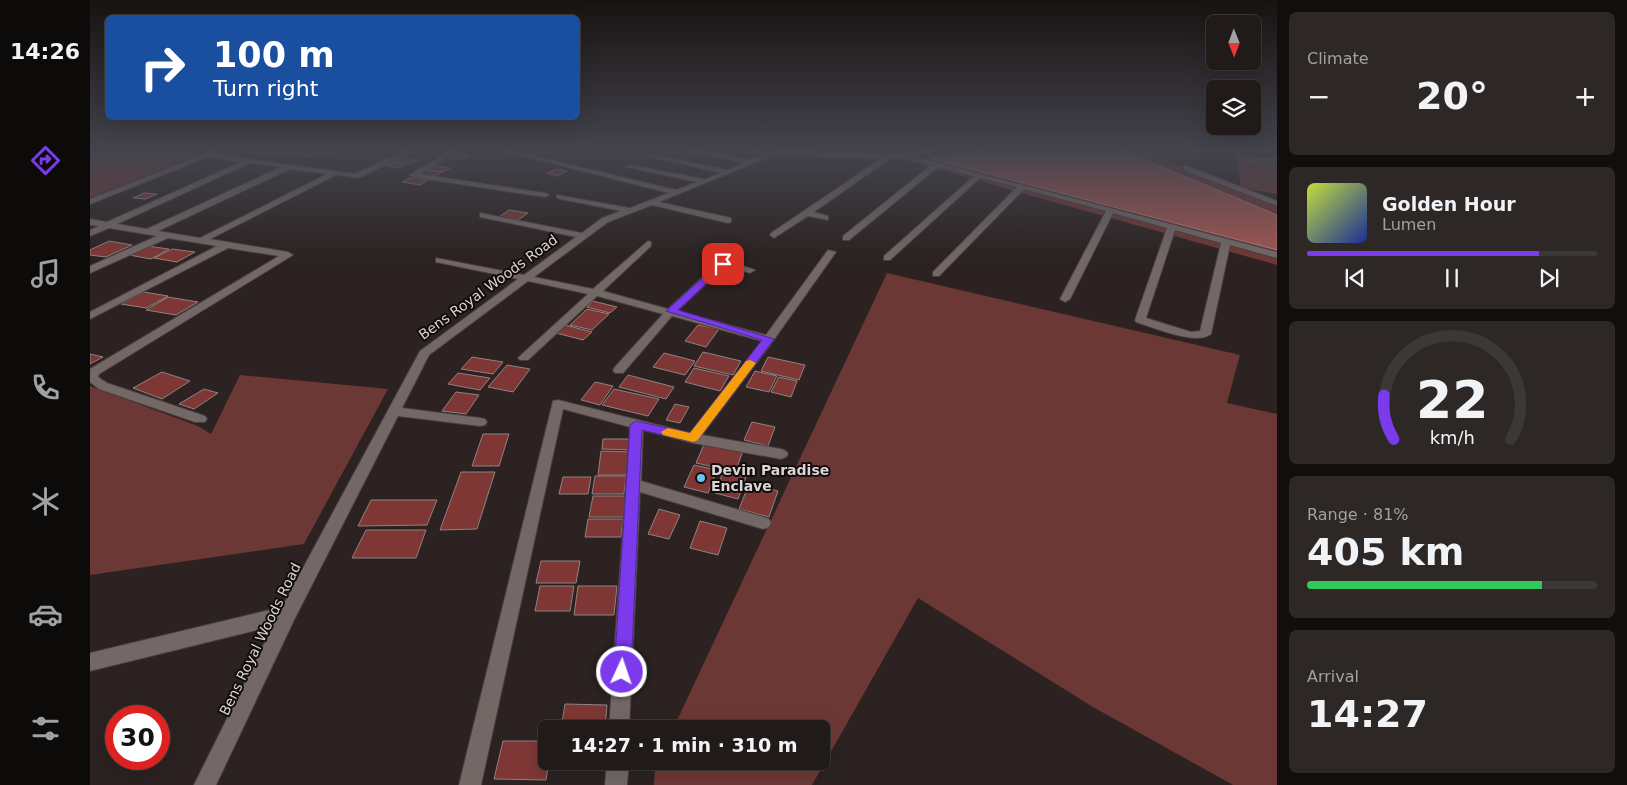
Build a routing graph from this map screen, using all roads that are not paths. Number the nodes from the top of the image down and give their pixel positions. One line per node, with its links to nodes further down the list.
1 (131, 186): 16 (street)
2 (189, 186): 26 (street)
3 (248, 186): 28 (street)
4 (310, 186): 34 (street)
5 (483, 186): 14 (street)
6 (650, 186): 13 (street)
7 (693, 186): 13 (street, Bens Royal Woods Road)
8 (846, 186): 21 (street)
9 (911, 186): 33 (street)
10 (967, 186): 40 (street)
11 (1022, 186): 20 (street); 44 (street)
12 (1231, 186): 18 (street)
13 (677, 192): 17 (street, Bens Royal Woods Road)
14 (545, 195)
15 (560, 198): 19 (street)
16 (90, 202)
17 (650, 202): 19 (street, Bens Royal Woods Road); 24 (street)
18 (1277, 204)
19 (630, 210): 32 (street, Bens Royal Woods Road)
20 (1112, 210): 27 (street); 47 (street)
21 (807, 213): 23 (street); 31 (street)
22 (483, 215): 32 (street)
23 (825, 218)
24 (728, 220)
25 (90, 222): 26 (street)
26 (107, 225): 28 (street); 29 (street)
27 (1172, 227): 35 (street); 35 (street)
28 (148, 232): 30 (street)
29 (90, 233)
30 (166, 235): 34 (street); 42 (street)
31 (774, 235)
32 (583, 236): 45 (street, Bens Royal Woods Road)
33 (846, 238)
34 (200, 241): 37 (street)
35 (1226, 241): 39 (street)
36 (648, 244): 46 (street)
37 (226, 245): 49 (street); 54 (street)
38 (831, 252): 50 (street)
39 (1277, 255)
40 (887, 258)
41 (439, 260): 45 (street)
42 (90, 270)
43 (750, 270): 48 (street)
44 (936, 274)
45 (528, 277): 46 (street); 53 (street, Bens Royal Woods Road)
46 (594, 292): 48 (street); 51 (street)
47 (1065, 299)
48 (671, 311): 50 (street); 52 (street)
49 (90, 316)
50 (769, 339): 57 (street)
51 (524, 358)
52 (619, 370)
53 (394, 411): 55 (street); 61 (street, Bens Royal Woods Road)
54 (200, 418)
55 (480, 422)
56 (636, 425): 57 (street); 59 (street); 66 (street)
57 (693, 438): 58 (street)
58 (781, 454)
59 (632, 484): 60 (street); 63 (street)
60 (763, 523)
61 (288, 614): 62 (street); 65 (street, Bens Royal Woods Road)
62 (90, 662)
63 (619, 720)
64 (617, 770): 67 (street)
65 (205, 785)
66 (470, 785)
67 (616, 785)

